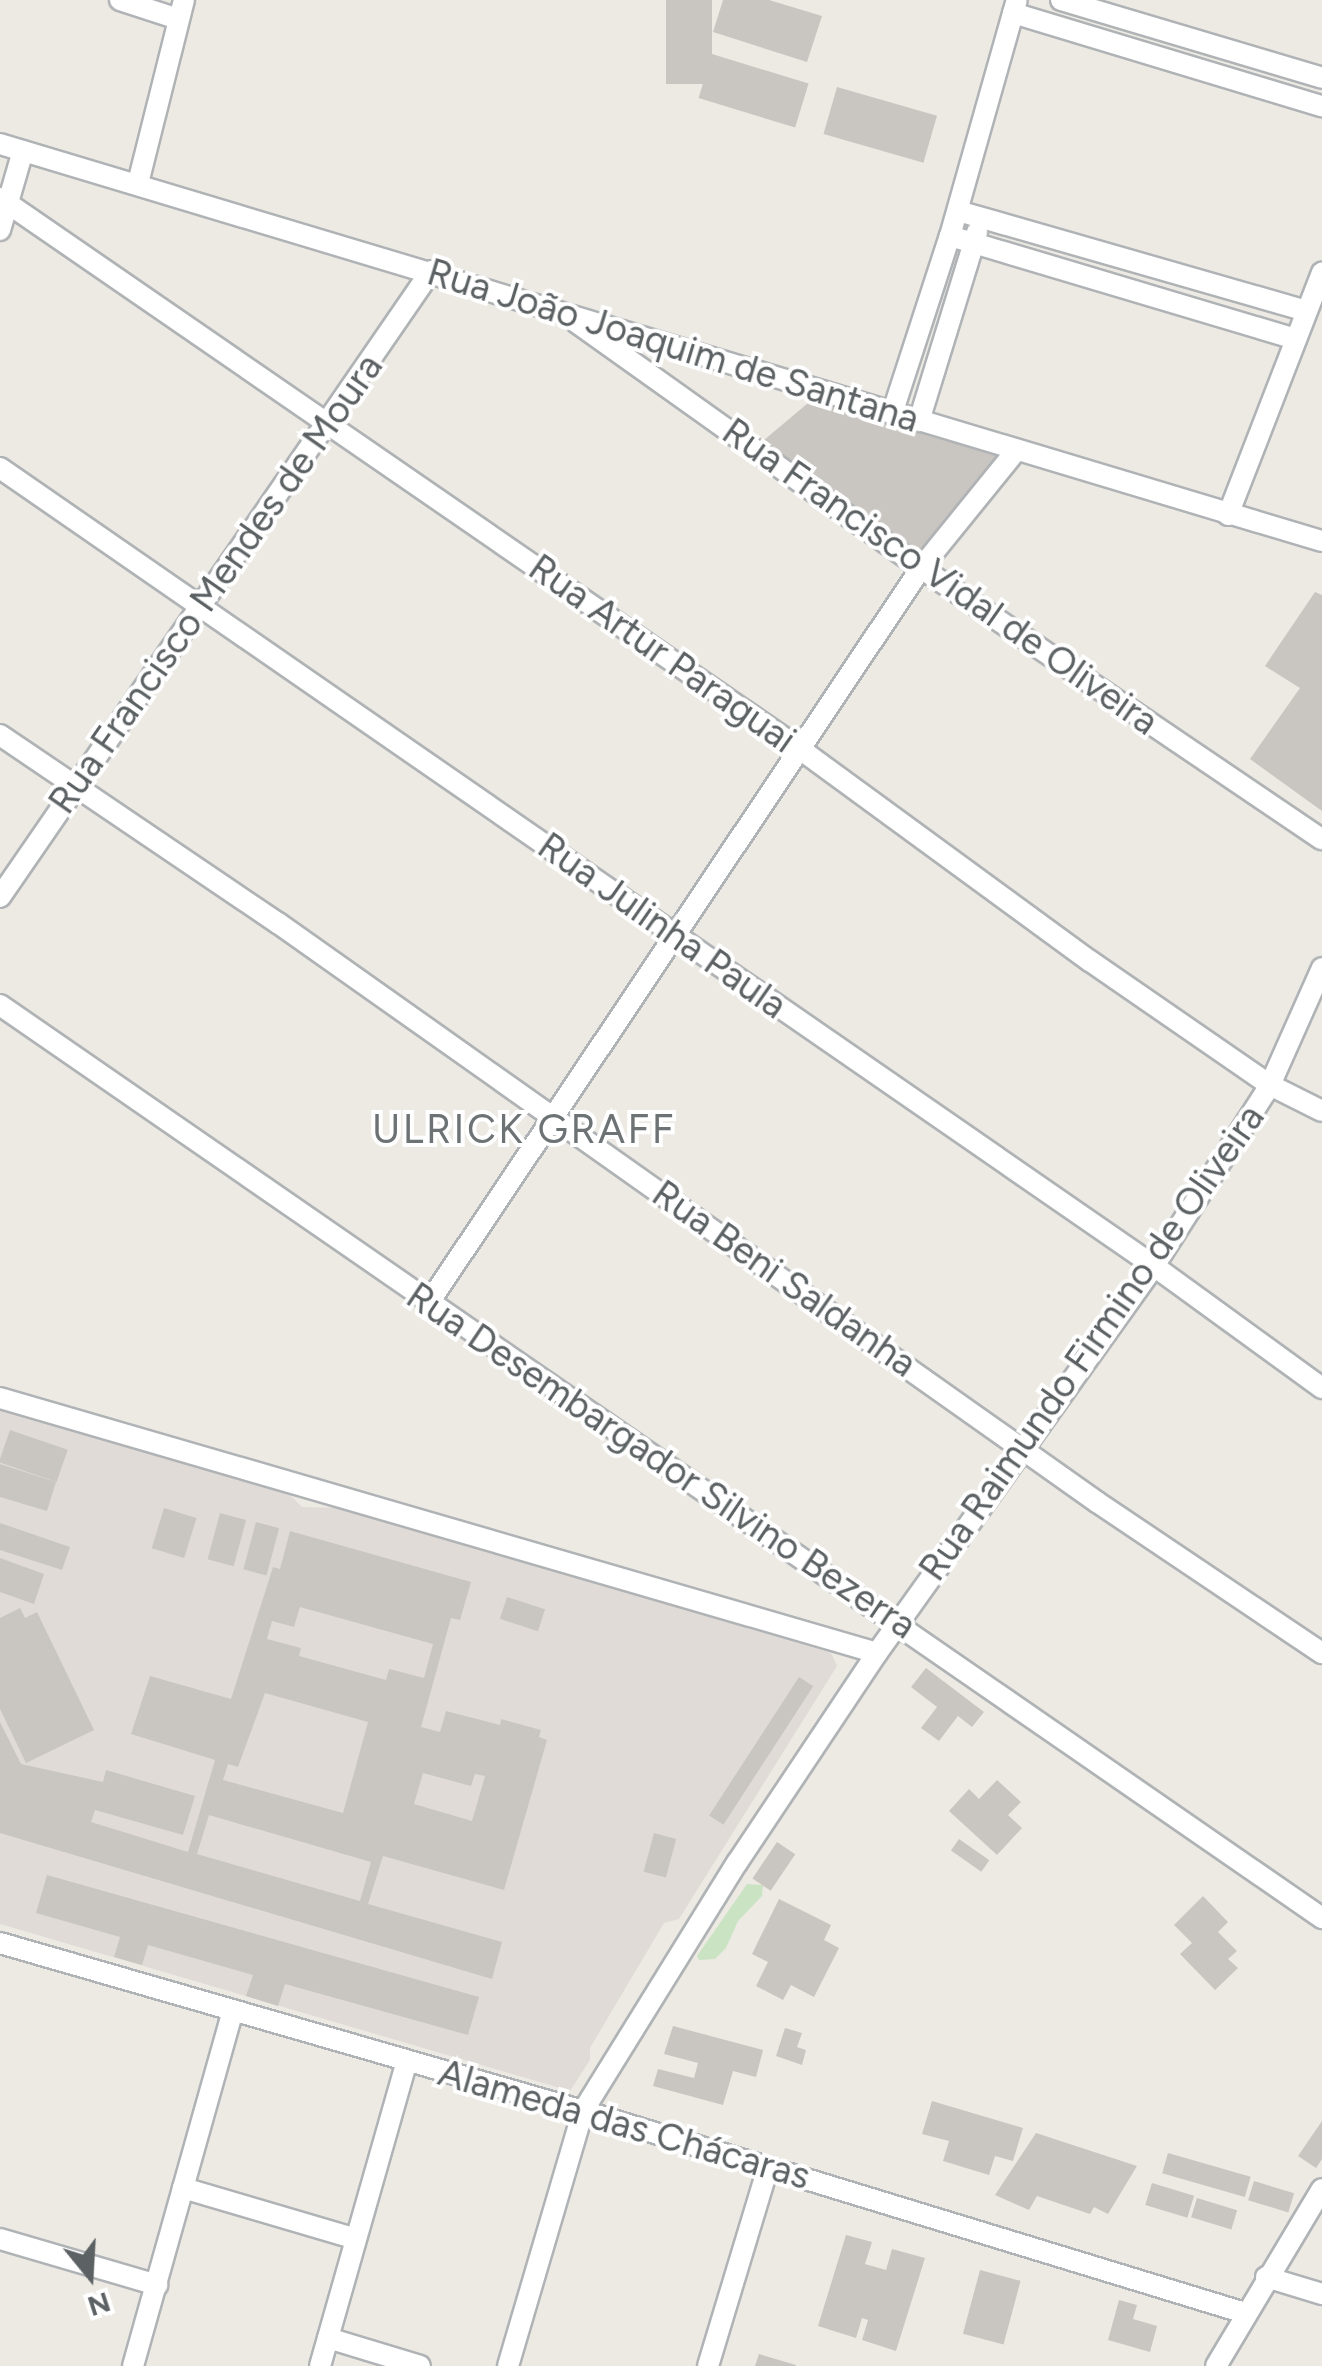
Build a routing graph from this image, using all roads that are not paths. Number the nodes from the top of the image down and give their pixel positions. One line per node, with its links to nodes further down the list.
1 (120, 0): 4 (street)
2 (1061, 0): 5 (street)
3 (1015, 7): 6 (street); 11 (street)
4 (181, 9): 9 (street)
5 (1322, 78)
6 (1322, 106)
7 (0, 144): 8 (street, Rua João Joaquim de Santana)
8 (23, 151): 9 (street, Rua João Joaquim de Santana); 10 (street)
9 (138, 183): 16 (street, Rua João Joaquim de Santana)
10 (4, 201): 13 (street); 23 (street, Rua Artur Paraguai)
11 (958, 211): 12 (street); 14 (street)
12 (982, 218): 15 (street); 19 (street)
13 (0, 230)
14 (950, 236): 15 (street); 21 (street)
15 (974, 243): 20 (street); 22 (street)
16 (431, 272): 18 (street, Rua João Joaquim de Santana); 23 (street, Rua Francisco Mendes de Moura)
17 (1322, 273): 19 (street)
18 (561, 312): 21 (street, Rua João Joaquim de Santana); 28 (street, Rua Francisco Vidal de Oliveira)
19 (1306, 312): 20 (street)
20 (1296, 339): 26 (street)
21 (892, 414): 22 (street, Rua João Joaquim de Santana)
22 (919, 422): 24 (street, Rua João Joaquim de Santana)
23 (327, 423): 29 (street, Rua Francisco Mendes de Moura); 31 (street, Rua Artur Paraguai)
24 (1015, 452): 26 (street, Rua João Joaquim de Santana); 28 (street)
25 (0, 468): 29 (street, Rua Julinha Paula)
26 (1228, 515): 27 (street, Rua João Joaquim de Santana)
27 (1322, 541)
28 (922, 568): 31 (street); 33 (street, Rua Francisco Vidal de Oliveira)
29 (202, 606): 32 (street, Rua Francisco Mendes de Moura); 35 (street, Rua Julinha Paula)
30 (0, 735): 32 (street, Rua Beni Saldanha)
31 (800, 749): 35 (street); 38 (street, Rua Artur Paraguai)
32 (76, 786): 34 (street, Rua Francisco Mendes de Moura); 40 (street, Rua Beni Saldanha)
33 (1322, 839)
34 (0, 897)
35 (678, 937): 40 (street); 41 (street, Rua Julinha Paula)
36 (1322, 968): 38 (street, Rua Raimundo Firmino de Oliveira)
37 (0, 1005): 42 (street, Rua Desembargador Silvino Bezerra)
38 (1270, 1084): 39 (street, Rua Artur Paraguai); 41 (street, Rua Raimundo Firmino de Oliveira)
39 (1322, 1111)
40 (553, 1117): 42 (street); 45 (street, Rua Beni Saldanha)
41 (1154, 1266): 43 (street, Rua Julinha Paula); 45 (street, Rua Raimundo Firmino de Oliveira)
42 (428, 1304): 46 (street, Rua Desembargador Silvino Bezerra)
43 (1322, 1388)
44 (0, 1398): 48 (street)
45 (1023, 1447): 46 (street, Rua Raimundo Firmino de Oliveira); 47 (street, Rua Beni Saldanha)
46 (899, 1622): 48 (street, Rua Raimundo Firmino de Oliveira); 49 (street, Rua Desembargador Silvino Bezerra)
47 (1322, 1652)
48 (877, 1654): 53 (street, Rua Raimundo Firmino de Oliveira)
49 (1322, 1918)
50 (0, 1943): 51 (street, Alameda das Chácaras)
51 (233, 2011): 52 (street, Alameda das Chácaras); 55 (street)
52 (407, 2061): 53 (street, Alameda das Chácaras); 58 (street)
53 (583, 2111): 54 (street, Alameda das Chácaras); 67 (street, Rua Raimundo Firmino de Oliveira)
54 (768, 2167): 62 (street, Alameda das Chácaras); 68 (street)
55 (184, 2188): 58 (street); 60 (street)
56 (1322, 2189): 59 (street)
57 (0, 2239): 60 (street)
58 (356, 2239): 63 (street)
59 (1266, 2277): 61 (street); 62 (street)
60 (157, 2285): 64 (street)
61 (1322, 2294)
62 (1245, 2313): 69 (street)
63 (328, 2338): 65 (street); 66 (street)
64 (133, 2366)
65 (320, 2366)
66 (420, 2366)
67 (508, 2366)
68 (708, 2366)
69 (1216, 2366)

